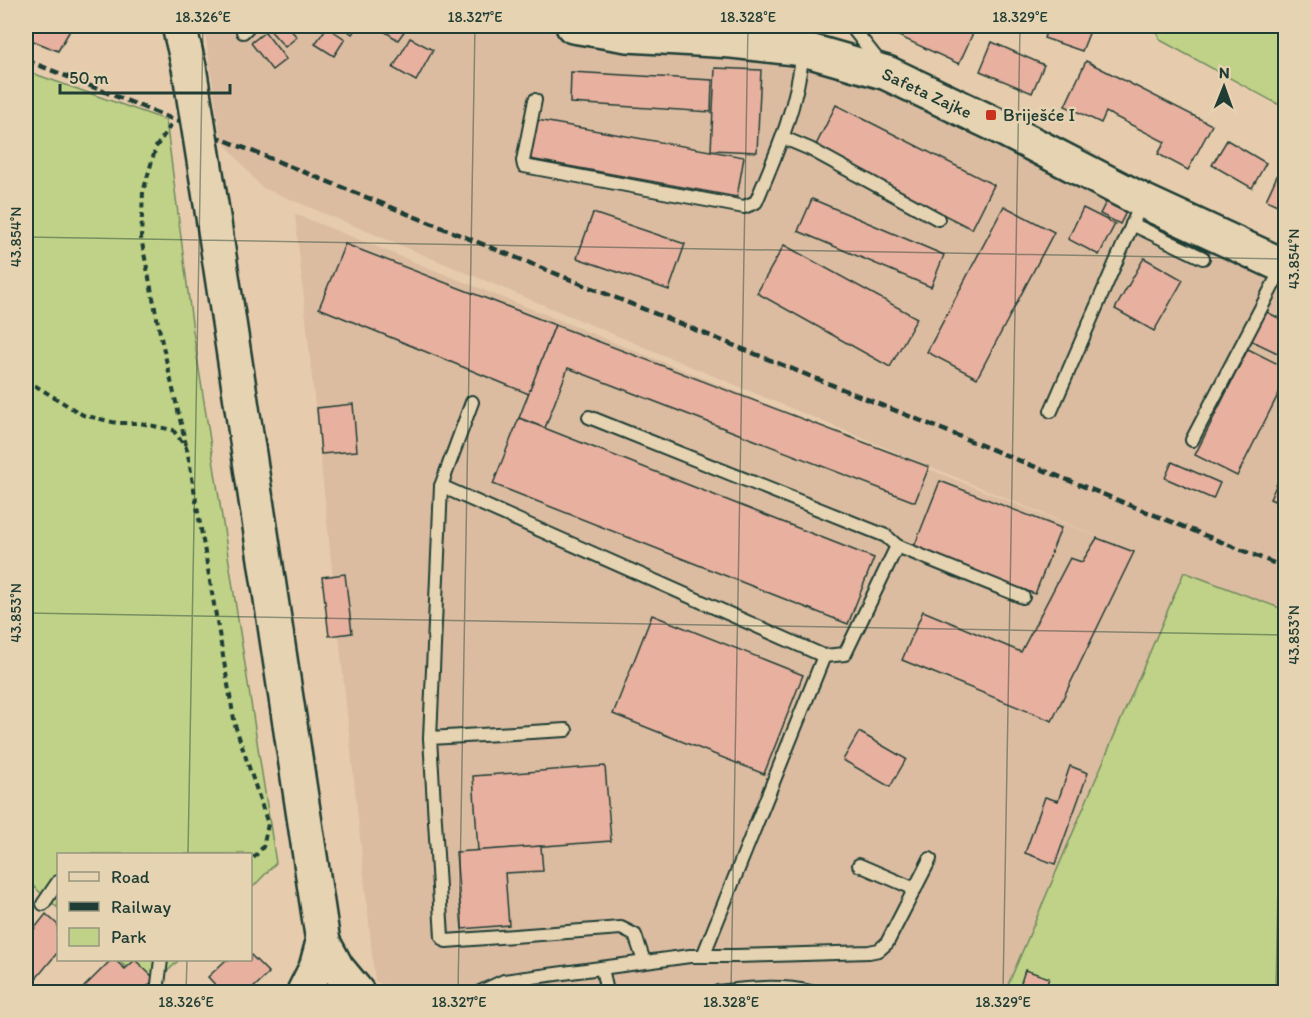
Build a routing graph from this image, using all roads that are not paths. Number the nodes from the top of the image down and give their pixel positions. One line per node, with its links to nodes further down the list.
1 (179, 26): 28 (main road, bridge)
2 (573, 26): 4 (main road, Safeta Zajke)
3 (851, 26): 6 (lane)
4 (681, 31): 5 (main road, Safeta Zajke)
5 (803, 49): 6 (main road, Safeta Zajke); 8 (lane)
6 (887, 73): 9 (main road, Safeta Zajke)
7 (535, 99): 8 (lane)
8 (784, 138): 10 (lane)
9 (1138, 212): 11 (lane); 12 (main road, Safeta Zajke); 14 (lane)
10 (938, 219)
11 (1203, 258)
12 (1284, 267): 16 (lane)
13 (472, 402): 17 (lane)
14 (1051, 411)
15 (589, 417): 18 (lane)
16 (1192, 440)
17 (441, 486): 20 (lane); 22 (lane)
18 (897, 546): 19 (lane); 20 (lane)
19 (1023, 597)
20 (824, 656): 29 (lane)
21 (566, 730): 22 (lane)
22 (430, 738): 31 (lane)
23 (930, 859): 26 (lane)
24 (860, 865): 26 (lane)
25 (57, 883): 27 (lane)
26 (915, 889): 29 (lane)
27 (43, 904)
28 (323, 942): 35 (main road); 36 (main road)
29 (703, 956): 31 (lane)
30 (161, 961): 34 (lane)
31 (644, 961): 32 (lane)
32 (602, 968): 33 (lane); 39 (lane)
33 (526, 978): 37 (lane); 38 (lane)
34 (157, 993)
35 (304, 993)
36 (357, 993)
37 (480, 993)
38 (514, 993)
39 (607, 993)
40 (718, 993): 41 (lane)
41 (811, 993)

